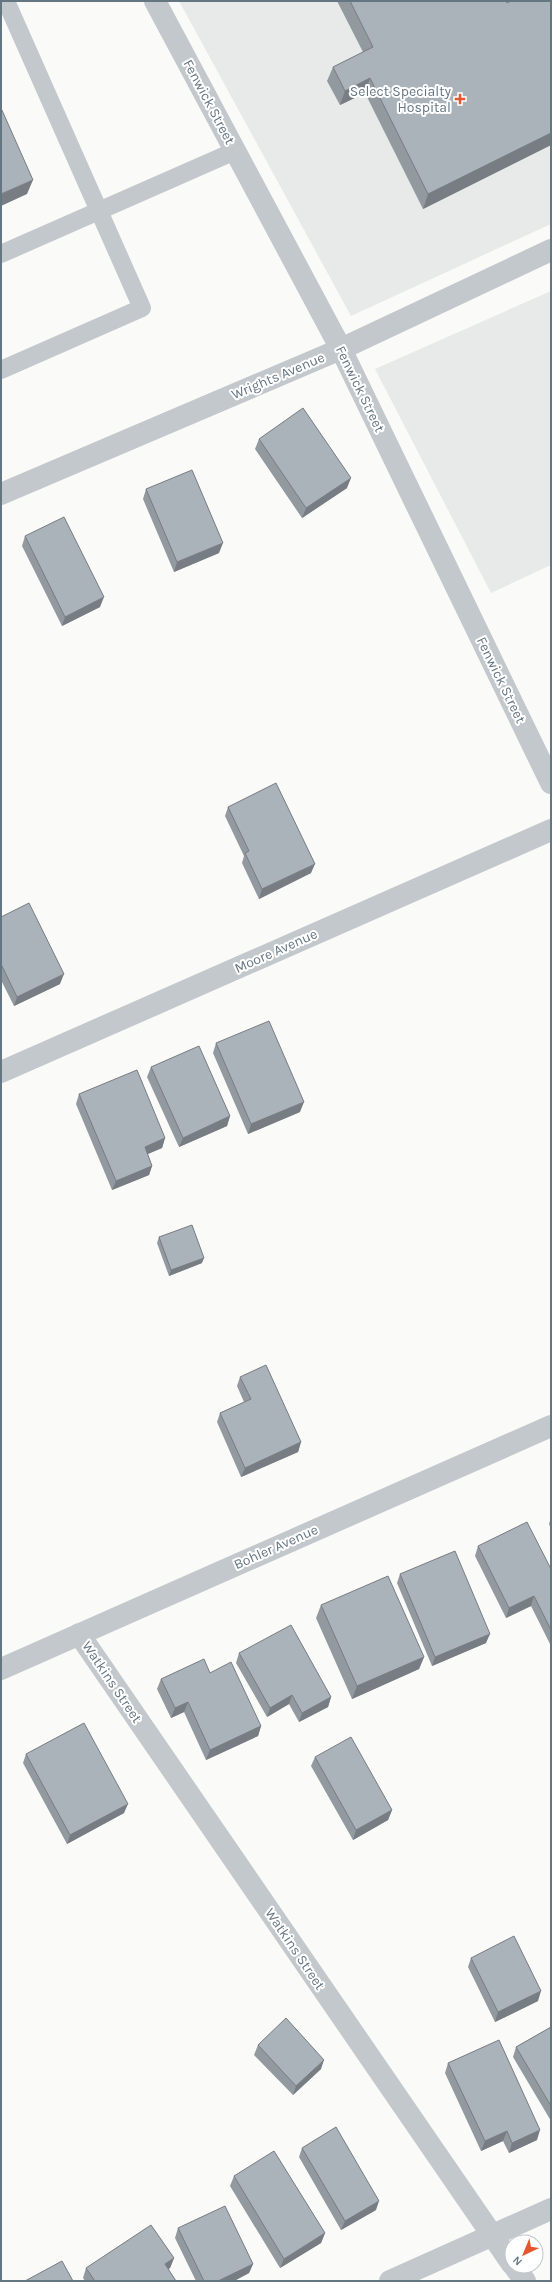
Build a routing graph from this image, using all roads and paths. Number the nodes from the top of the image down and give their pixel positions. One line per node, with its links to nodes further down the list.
1 (6, 1): 4 (lane)
2 (155, 1): 3 (street, Fenwick Street)
3 (235, 151): 4 (lane); 7 (street, Fenwick Street)
4 (99, 211): 6 (lane); 8 (lane)
5 (551, 250): 7 (street, Wrights Avenue)
6 (1, 254)
7 (341, 349): 9 (street, Wrights Avenue); 10 (street, Fenwick Street)
8 (1, 370)
9 (1, 494)
10 (551, 783)
11 (551, 830): 12 (street, Moore Avenue)
12 (1, 1072)
13 (551, 1426): 14 (street, Bohler Avenue)
14 (79, 1634): 15 (street, Bohler Avenue); 17 (street, Watkins Street)
15 (1, 1669)
16 (551, 2209): 17 (street)
17 (491, 2234): 18 (street, Watkins Street); 19 (street)
18 (504, 2253)
19 (390, 2281)

